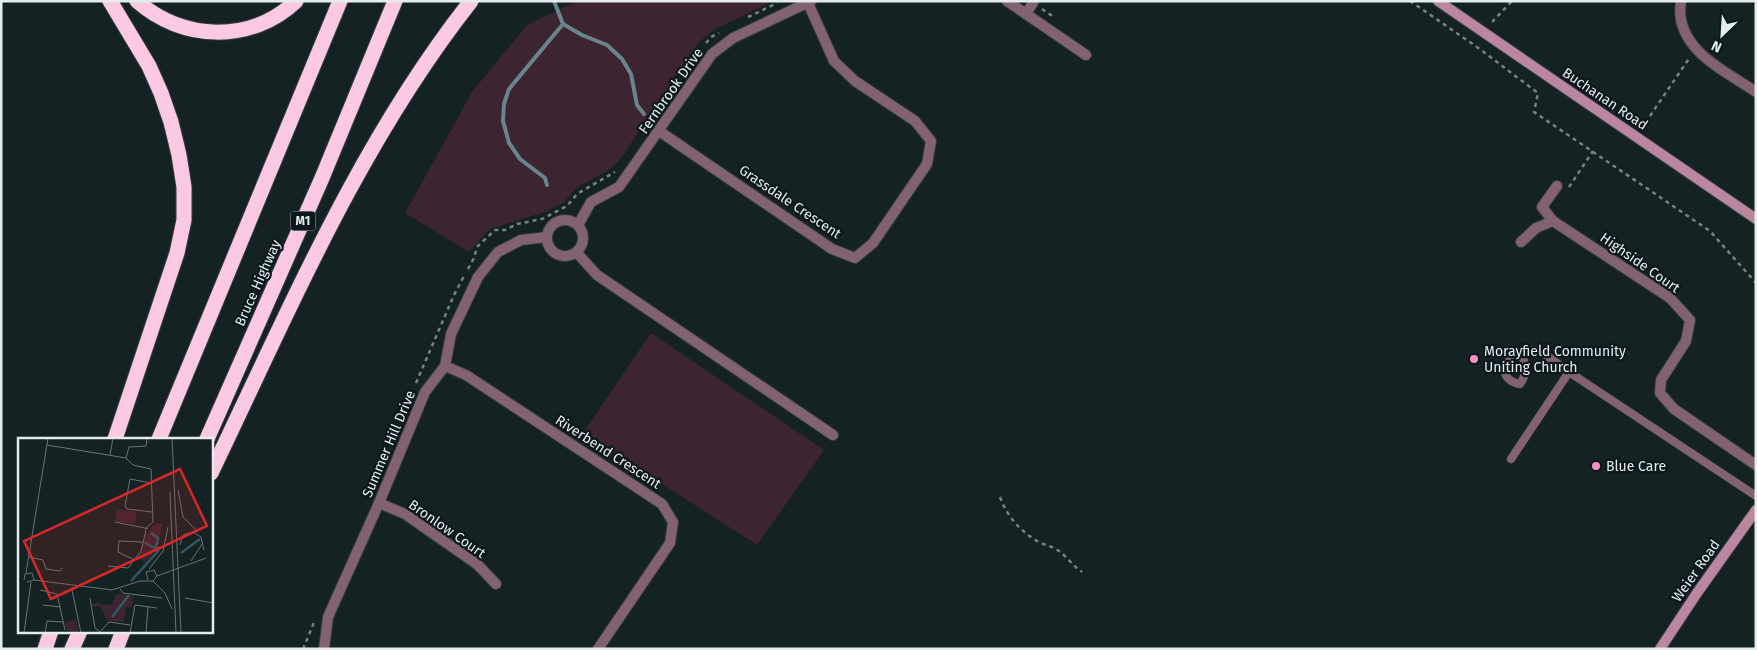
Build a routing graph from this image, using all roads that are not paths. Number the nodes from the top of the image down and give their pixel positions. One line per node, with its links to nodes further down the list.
1 (110, 1): 27 (highway)
2 (137, 1): 3 (highway)
3 (296, 1)
4 (340, 1): 28 (highway)
5 (395, 1): 29 (highway, Bruce Highway / M1)
6 (471, 1): 32 (highway)
7 (1007, 1): 12 (street)
8 (1034, 1): 12 (street)
9 (1438, 1): 17 (main road, Buchanan Road)
10 (1681, 1): 14 (street)
11 (810, 2): 15 (street, Fernbrook Drive); 15 (street, Grassdale Crescent)
12 (1026, 14): 13 (street)
13 (1086, 54)
14 (1756, 92)
15 (659, 131): 19 (street, Fernbrook Drive)
16 (1562, 188): 18 (street)
17 (1756, 219)
18 (1553, 221): 21 (street); 31 (street, Highside Court)
19 (578, 225): 20 (street); 22 (street)
20 (547, 237): 22 (street); 24 (street, Summer Hill Drive)
21 (1521, 242)
22 (576, 252): 26 (street)
23 (1523, 357): 25 (lane)
24 (445, 366): 34 (street, Summer Hill Drive); 44 (street, Riverbend Crescent)
25 (1569, 372): 30 (lane); 33 (lane)
26 (833, 436)
27 (115, 438)
28 (159, 438)
29 (207, 438)
30 (1511, 460)
31 (1756, 465)
32 (212, 471)
33 (1756, 496)
34 (379, 503): 36 (street, Bronlow Court); 40 (street, Summer Hill Drive)
35 (1756, 510): 45 (main road, Weier Road)
36 (496, 584)
37 (51, 632): 41 (highway)
38 (80, 632): 42 (highway)
39 (123, 632): 43 (highway)
40 (326, 648)
41 (45, 649)
42 (72, 649)
43 (116, 649)
44 (598, 649)
45 (1660, 649)

